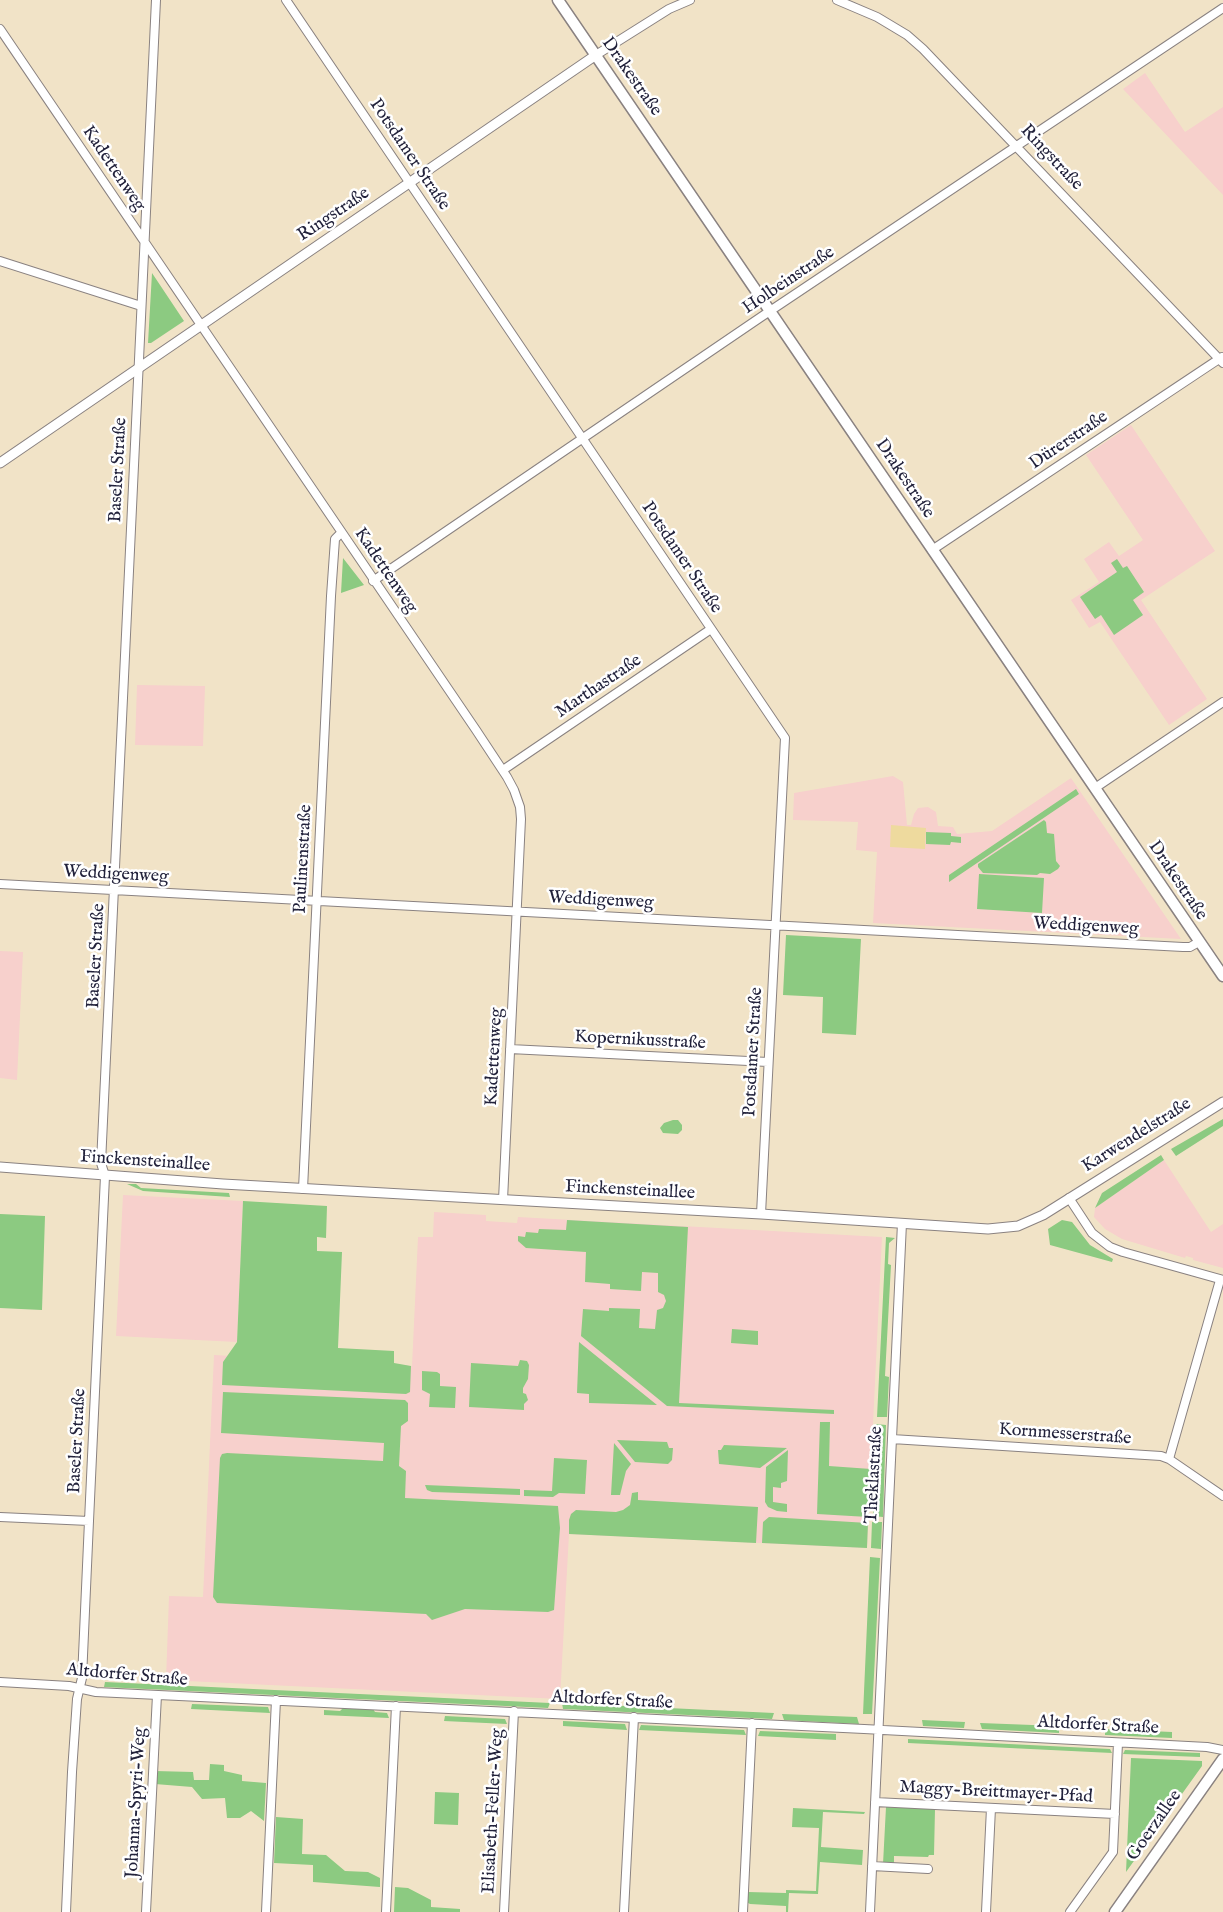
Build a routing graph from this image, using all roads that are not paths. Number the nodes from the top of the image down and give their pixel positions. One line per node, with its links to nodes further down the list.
1 (156, 0): 11 (street, Baseler Straße)
2 (286, 0): 10 (street, Potsdamer Straße)
3 (558, 0): 8 (main road, Drakestraße)
4 (687, 0): 8 (street, Ringstraße)
5 (837, 0): 9 (street, Ringstraße)
6 (1223, 8): 9 (street, Holbeinstraße)
7 (0, 29): 11 (street, Kadettenweg)
8 (596, 55): 10 (street, Ringstraße); 14 (main road, Drakestraße)
9 (1018, 146): 14 (street, Holbeinstraße); 16 (street, Ringstraße)
10 (410, 183): 15 (street, Ringstraße); 18 (street, Potsdamer Straße)
11 (144, 242): 13 (street, Baseler Straße); 15 (street, Kadettenweg)
12 (0, 261): 13 (street)
13 (141, 306): 17 (street, Baseler Straße)
14 (770, 311): 18 (street, Holbeinstraße); 21 (main road, Drakestraße)
15 (200, 325): 17 (street, Ringstraße); 20 (street, Kadettenweg)
16 (1222, 359): 21 (street, Dürerstraße)
17 (138, 367): 19 (street, Ringstraße); 28 (street, Baseler Straße)
18 (582, 439): 22 (street, Holbeinstraße); 23 (street, Potsdamer Straße)
19 (0, 462)
20 (341, 532): 22 (street, Kadettenweg); 29 (street, Paulinenstraße)
21 (932, 550): 26 (main road, Drakestraße)
22 (373, 581): 25 (street, Kadettenweg)
23 (711, 629): 25 (street, Marthastraße); 31 (street, Potsdamer Straße)
24 (1223, 702): 26 (street)
25 (503, 770): 30 (street, Kadettenweg)
26 (1095, 788): 32 (main road, Drakestraße)
27 (0, 884): 28 (street, Weddigenweg)
28 (115, 890): 29 (street, Weddigenweg); 38 (street, Baseler Straße)
29 (316, 901): 30 (street, Weddigenweg); 39 (street, Paulinenstraße)
30 (517, 912): 31 (street, Weddigenweg); 34 (street, Kadettenweg)
31 (776, 926): 32 (street, Weddigenweg); 35 (street, Potsdamer Straße)
32 (1199, 942): 33 (main road, Drakestraße)
33 (1223, 976)
34 (510, 1049): 35 (street, Kopernikusstraße); 41 (street, Kadettenweg)
35 (768, 1062): 42 (street, Potsdamer Straße)
36 (1223, 1102): 40 (street, Karwendelstraße)
37 (0, 1167): 38 (street, Finckensteinallee)
38 (105, 1176): 39 (street, Finckensteinallee); 49 (street, Baseler Straße)
39 (303, 1189): 41 (street, Finckensteinallee)
40 (1069, 1198): 43 (street, Finckensteinallee); 44 (street)
41 (503, 1200): 42 (street, Finckensteinallee)
42 (761, 1214): 43 (street, Finckensteinallee)
43 (902, 1223): 45 (street, Theklastraße)
44 (1222, 1280): 46 (street)
45 (892, 1439): 46 (street, Kornmesserstraße); 58 (street, Theklastraße)
46 (1169, 1459): 47 (street, Kornmesserstraße)
47 (1223, 1496)
48 (0, 1516): 49 (street)
49 (89, 1521): 51 (street, Baseler Straße)
50 (0, 1682): 51 (street, Altdorfer Straße)
51 (80, 1688): 52 (street, Altdorfer Straße); 67 (street, Baseler Straße)
52 (157, 1695): 53 (street, Altdorfer Straße); 68 (street, Johanna-Spyri-Weg)
53 (276, 1700): 54 (street, Altdorfer Straße); 69 (street)
54 (396, 1706): 55 (street, Altdorfer Straße); 70 (street)
55 (514, 1711): 56 (street, Altdorfer Straße); 71 (street, Elisabeth-Feller-Weg)
56 (634, 1717): 57 (street, Altdorfer Straße); 72 (street)
57 (752, 1723): 58 (street, Altdorfer Straße); 73 (street)
58 (879, 1730): 59 (street, Altdorfer Straße); 62 (street, Theklastraße)
59 (1118, 1743): 60 (street, Altdorfer Straße); 64 (street)
60 (1223, 1750)
61 (1223, 1759): 77 (main road, Goerzallee)
62 (875, 1802): 63 (street, Maggy-Breittmayer-Pfad); 65 (street, Theklastraße)
63 (991, 1808): 64 (street, Maggy-Breittmayer-Pfad); 75 (street)
64 (1115, 1814): 76 (street)
65 (872, 1866): 66 (street); 74 (street, Theklastraße)
66 (928, 1869)
67 (66, 1912)
68 (146, 1912)
69 (266, 1912)
70 (386, 1912)
71 (504, 1912)
72 (624, 1912)
73 (743, 1912)
74 (870, 1912)
75 (986, 1912)
76 (1070, 1912)
77 (1115, 1912)

